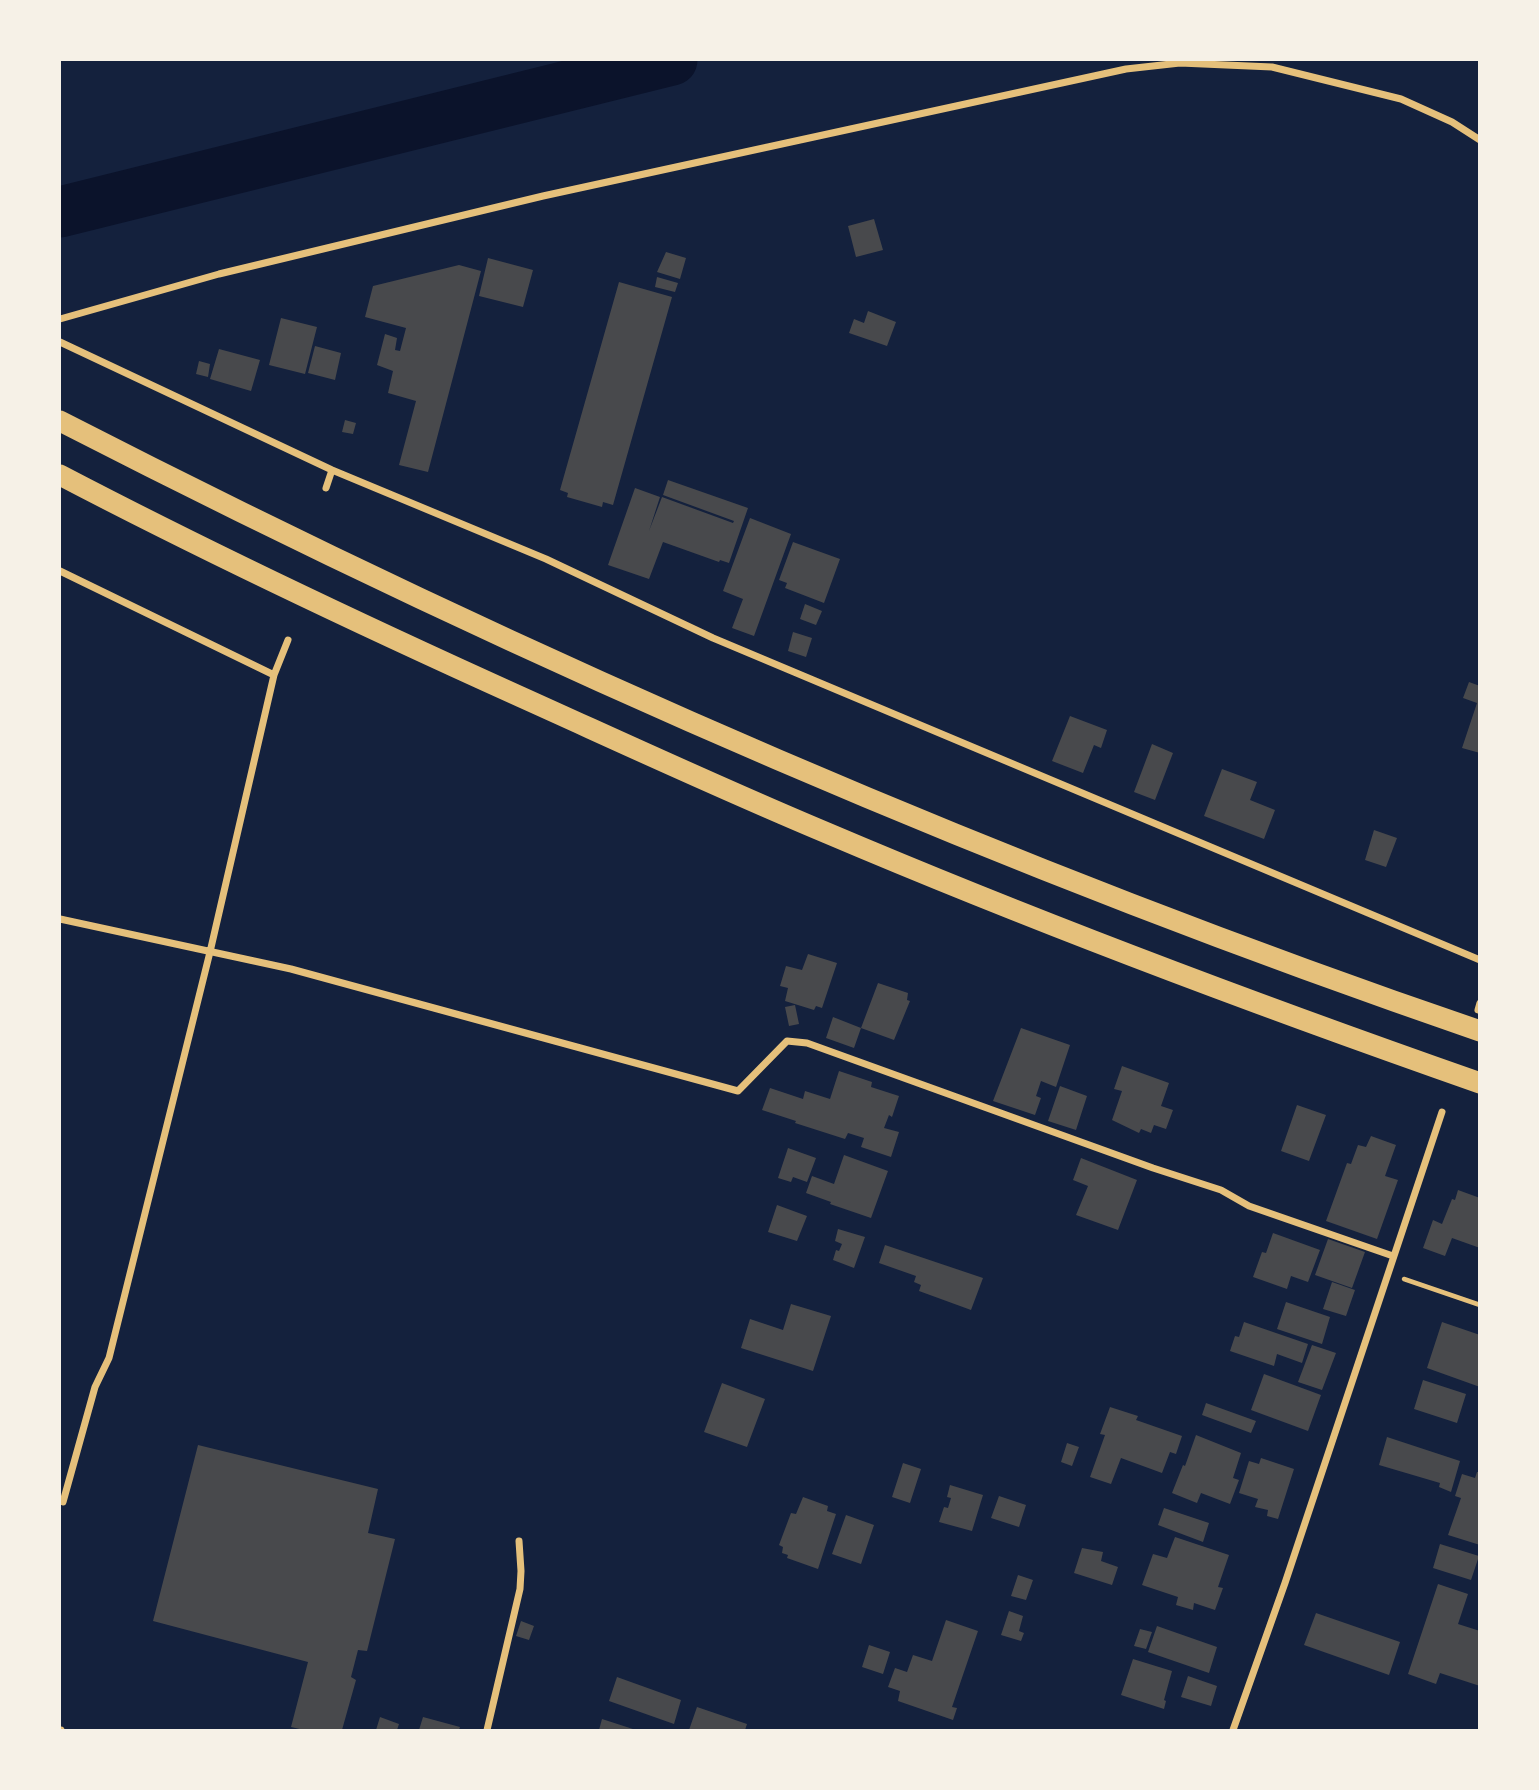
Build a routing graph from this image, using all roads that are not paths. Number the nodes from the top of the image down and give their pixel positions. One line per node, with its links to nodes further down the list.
1 (1479, 140): 2 (street)
2 (60, 319)
3 (60, 342): 5 (street)
4 (60, 421): 14 (highway)
5 (332, 470): 7 (street); 13 (street)
6 (60, 475): 15 (highway)
7 (327, 488)
8 (60, 571): 10 (street)
9 (288, 640): 10 (street)
10 (274, 675): 12 (street)
11 (60, 919): 12 (street)
12 (210, 952): 17 (street); 18 (street)
13 (1479, 960)
14 (1479, 1014)
15 (1479, 1083)
16 (1442, 1112): 17 (street)
17 (1393, 1256): 21 (street)
18 (63, 1502)
19 (519, 1541): 20 (street)
20 (487, 1731)
21 (1233, 1731)

